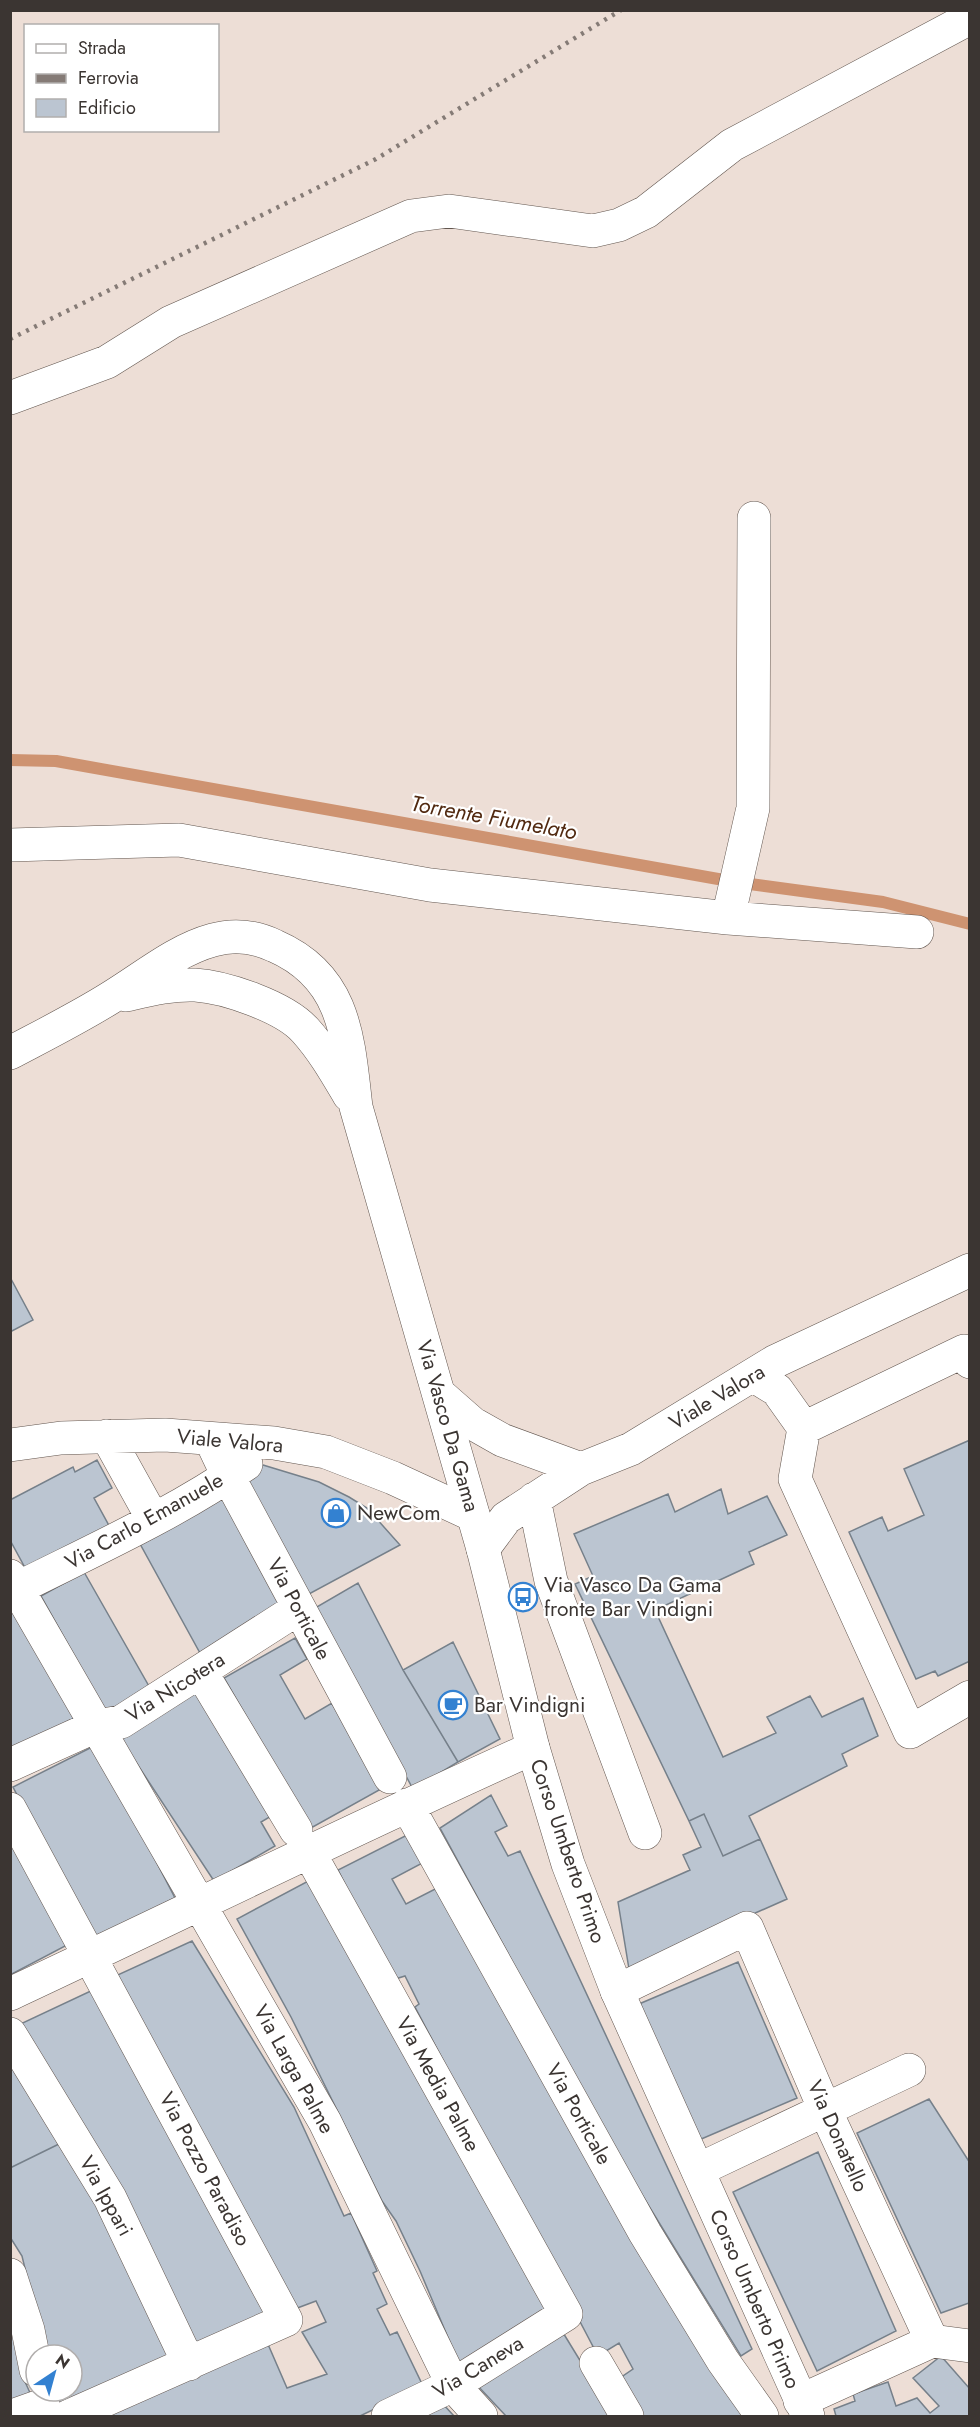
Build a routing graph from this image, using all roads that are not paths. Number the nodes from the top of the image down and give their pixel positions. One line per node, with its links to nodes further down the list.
1 (969, 18): 2 (street)
2 (10, 398)
3 (754, 518): 5 (street)
4 (10, 845): 5 (street)
5 (728, 918): 6 (street)
6 (917, 932)
7 (107, 1000): 8 (street); 9 (street); 9 (street)
8 (10, 1053)
9 (356, 1107): 13 (street, Via Vasco Da Gama)
10 (969, 1270): 12 (street, Viale Valora)
11 (969, 1362): 14 (street)
12 (754, 1376): 14 (street); 19 (street, Viale Valora)
13 (439, 1394): 19 (street); 22 (street, Via Vasco Da Gama)
14 (804, 1428): 28 (street)
15 (107, 1436): 16 (street, Viale Valora); 18 (street, Viale Valora); 23 (street)
16 (211, 1440): 17 (street, Viale Valora); 20 (street, Via Porticale)
17 (274, 1443): 20 (street, Via Carlo Emanuele); 22 (street, Viale Valora)
18 (10, 1445)
19 (581, 1468): 21 (street, Viale Valora)
20 (228, 1476): 23 (street, Via Carlo Emanuele); 26 (street, Via Porticale)
21 (534, 1499): 24 (street, Viale Valora); 35 (street)
22 (472, 1515): 24 (street, Via Vasco Da Gama)
23 (153, 1519): 25 (street, Via Carlo Emanuele)
24 (483, 1549): 30 (street, Via Vasco Da Gama)
25 (13, 1586): 29 (street, Via Larga Palme)
26 (299, 1608): 27 (street, Via Nicotera); 32 (street, Via Porticale)
27 (201, 1672): 29 (street, Via Nicotera); 36 (street, Via Media Palme)
28 (969, 1697)
29 (96, 1726): 31 (street, Via Nicotera); 37 (street, Via Larga Palme)
30 (533, 1748): 33 (street, Corso Umberto Primo); 39 (street, Corso Umberto Primo)
31 (10, 1765)
32 (390, 1777)
33 (407, 1805): 36 (street, Corso Umberto Primo); 59 (street, Via Porticale)
34 (10, 1809): 38 (street, Via Pozzo Paradiso)
35 (645, 1833)
36 (303, 1842): 37 (street, Corso Umberto Primo); 46 (street, Via Media Palme)
37 (200, 1904): 38 (street, Corso Umberto Primo); 52 (street, Via Larga Palme)
38 (91, 1956): 40 (street, Corso Umberto Primo); 51 (street, Via Pozzo Paradiso)
39 (617, 1991): 43 (street, Via Donatello); 44 (street, Corso Umberto Primo)
40 (10, 1994)
41 (10, 2034): 51 (street, Via Ippari)
42 (909, 2070): 43 (street)
43 (825, 2110): 44 (street); 47 (street, Via Donatello)
44 (698, 2170): 54 (street, Corso Umberto Primo)
45 (10, 2275): 48 (street)
46 (566, 2314): 52 (street, Via Caneva)
47 (932, 2341): 49 (street); 54 (street)
48 (31, 2343)
49 (969, 2346)
50 (596, 2363): 58 (street)
51 (189, 2364): 53 (street, Via Pozzo Paradiso)
52 (453, 2385): 56 (street, Via Caneva); 57 (street, Via Larga Palme)
53 (50, 2407): 55 (street, Via Pozzo Paradiso)
54 (804, 2409)
55 (12, 2416)
56 (388, 2416)
57 (481, 2416)
58 (627, 2416)
59 (762, 2416)

